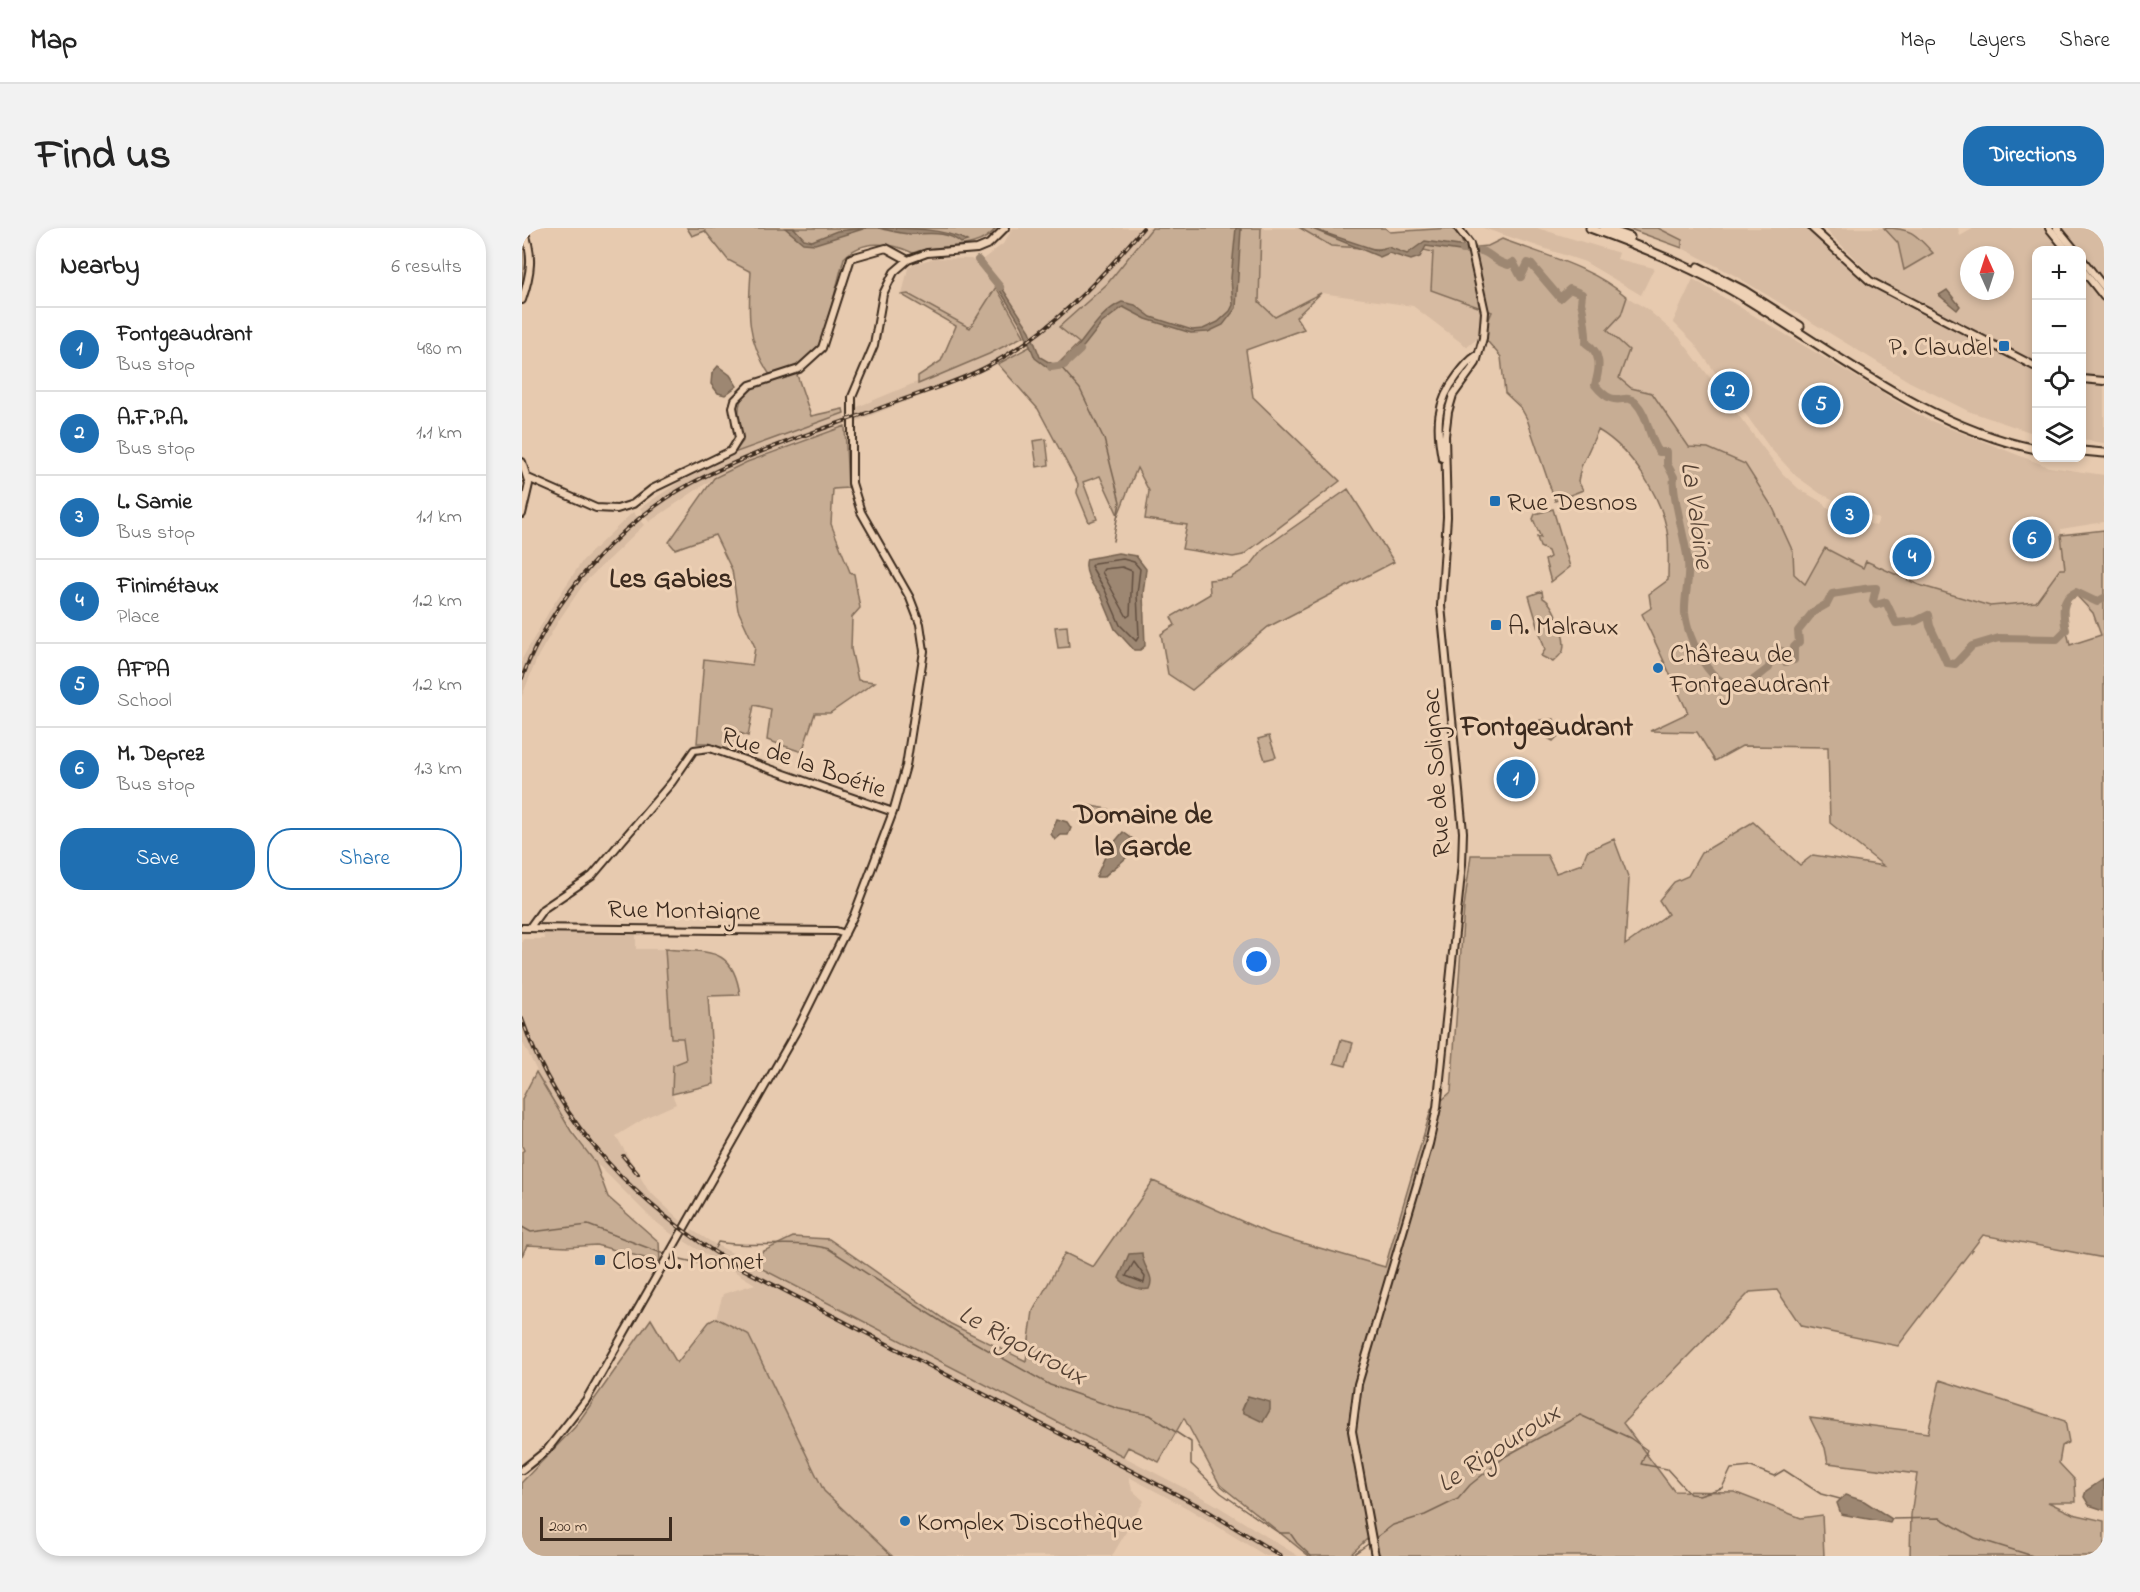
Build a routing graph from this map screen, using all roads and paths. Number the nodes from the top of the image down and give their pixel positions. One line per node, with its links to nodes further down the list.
1 (524, 228): 16 (street)
2 (1005, 228): 11 (street)
3 (1458, 228): 31 (street, Rue de Solignac)
4 (1590, 228): 21 (main road)
5 (1604, 228): 20 (main road)
6 (1812, 228): 17 (street)
7 (2049, 228): 9 (street)
8 (2057, 228): 10 (street)
9 (2064, 246)
10 (2072, 246)
11 (908, 260): 25 (street); 27 (street)
12 (2086, 264): 14 (street)
13 (2086, 274): 15 (street)
14 (2104, 287)
15 (2104, 297)
16 (522, 300)
17 (2032, 364)
18 (2086, 379): 19 (street)
19 (2104, 381)
20 (2032, 444)
21 (2032, 445)
22 (2086, 453): 23 (main road)
23 (2104, 455)
24 (522, 462): 25 (street)
25 (528, 478): 26 (street)
26 (522, 513)
27 (893, 812): 28 (street, Rue de la Boétie); 29 (street)
28 (526, 927): 29 (street, Rue Montaigne)
29 (845, 934): 30 (street)
30 (522, 1470)
31 (1375, 1556)

